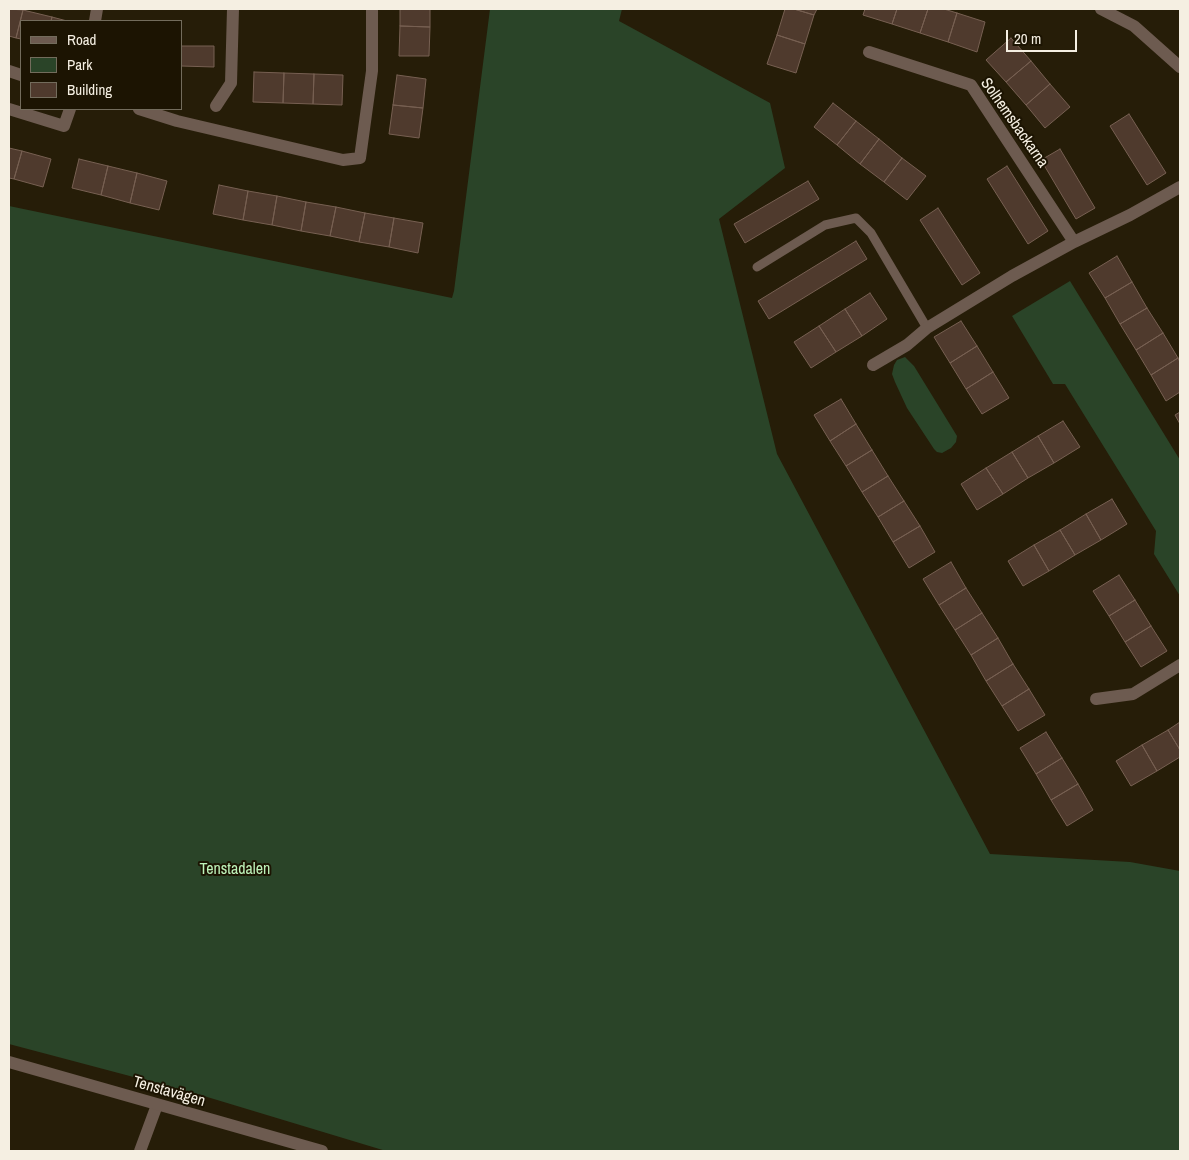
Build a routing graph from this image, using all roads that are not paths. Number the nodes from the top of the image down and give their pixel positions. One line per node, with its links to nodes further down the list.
1 (233, 9): 6 (street)
2 (372, 9): 9 (street)
3 (1101, 9): 5 (street)
4 (869, 52): 11 (street, Solhemsbackarna)
5 (1180, 67)
6 (216, 106)
7 (9, 109): 8 (street)
8 (70, 110)
9 (141, 110)
10 (1180, 187): 11 (street)
11 (1074, 242): 13 (street)
12 (757, 267): 13 (lane)
13 (927, 328): 14 (street)
14 (873, 365)
15 (1180, 665): 16 (street)
16 (1096, 699)
17 (9, 1062): 18 (street, Tenstavägen)
18 (157, 1105): 19 (street); 20 (street, Tenstavägen)
19 (140, 1151)
20 (322, 1151)

